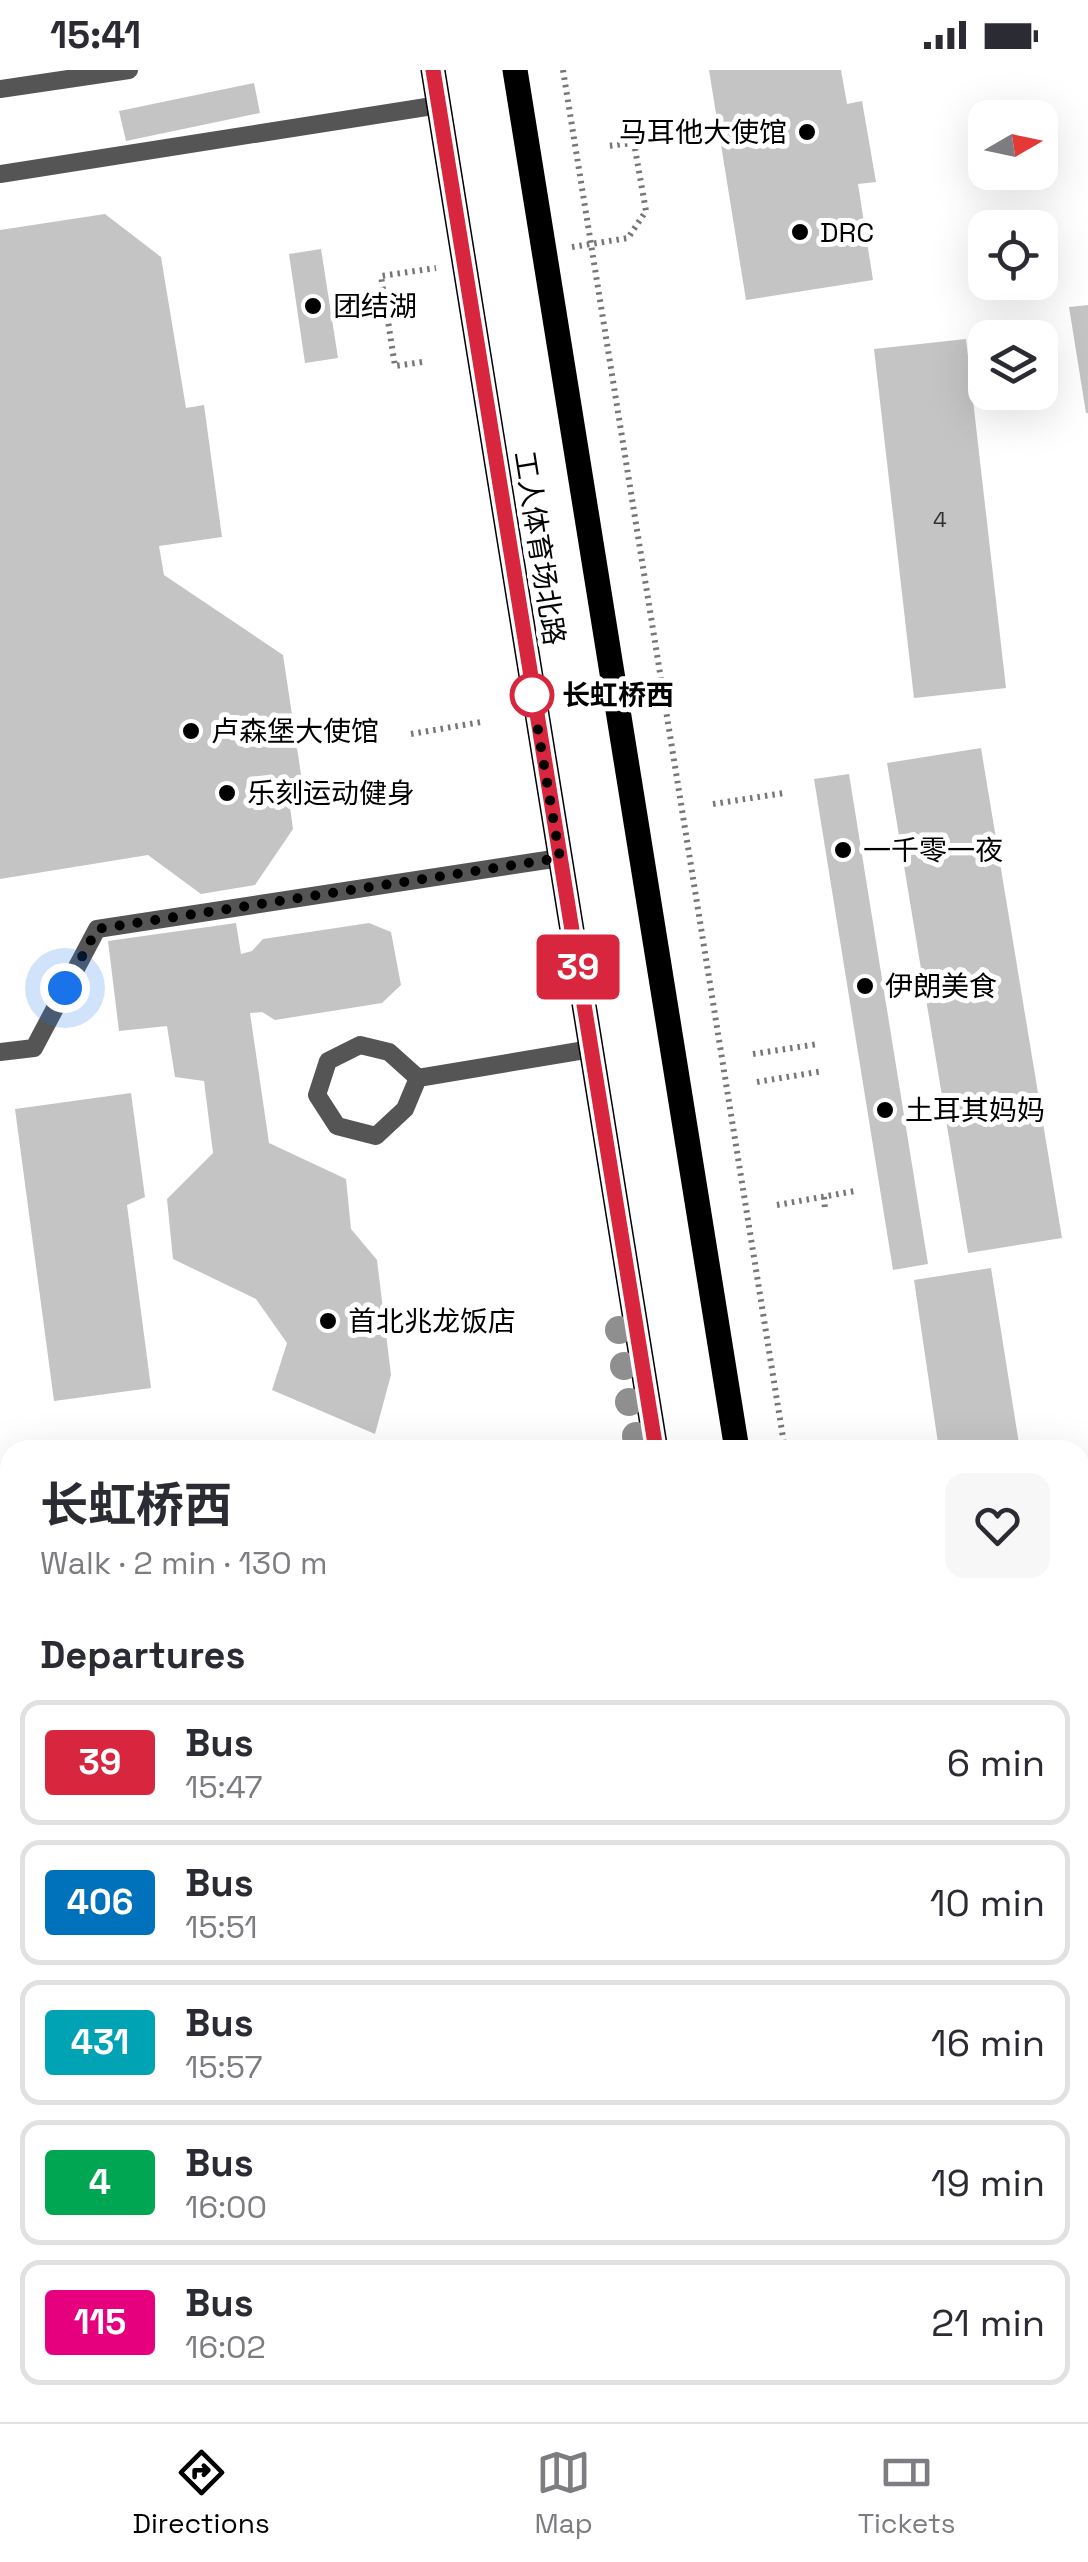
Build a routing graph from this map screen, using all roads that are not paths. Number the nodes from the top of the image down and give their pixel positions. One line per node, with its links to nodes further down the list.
1 (129, 70): 4 (lane)
2 (433, 70): 5 (main road, 工人体育场北路)
3 (515, 70): 12 (main road, 工人体育场北路)
4 (0, 89)
5 (438, 105): 6 (lane); 7 (main road, 工人体育场北路)
6 (0, 174)
7 (560, 858): 8 (main road, 工人体育场北路); 9 (lane)
8 (591, 1049): 10 (lane); 11 (main road, 工人体育场北路)
9 (0, 1052)
10 (418, 1078): 10 (lane)
11 (654, 1440)
12 (735, 1440)

